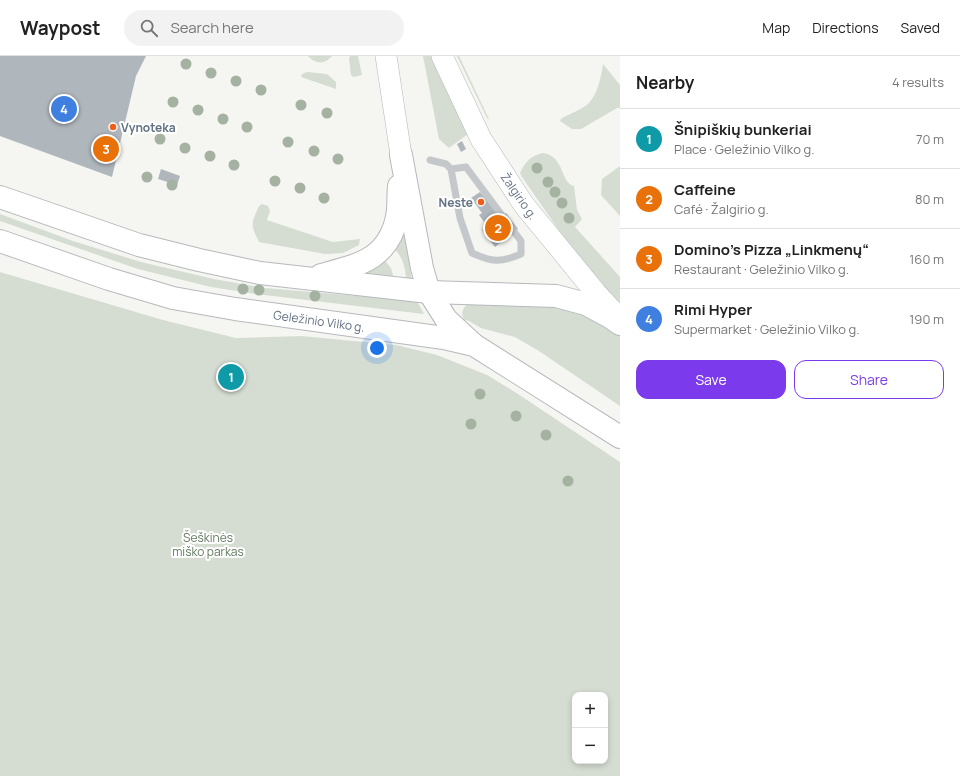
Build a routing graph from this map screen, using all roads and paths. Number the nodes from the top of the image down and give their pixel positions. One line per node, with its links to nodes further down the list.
1 (386, 56): 3 (main road)
2 (442, 56): 10 (main road, Žalgirio g.)
3 (401, 155): 8 (highway); 9 (highway)
4 (430, 160): 5 (lane)
5 (451, 169): 5 (lane)
6 (0, 197): 8 (highway)
7 (0, 241): 12 (highway, Geležinio Vilko g.)
8 (307, 278): 9 (highway)
9 (429, 292): 11 (highway); 12 (highway)
10 (620, 319)
11 (620, 324)
12 (474, 345): 13 (highway, Geležinio Vilko g.)
13 (620, 437)

